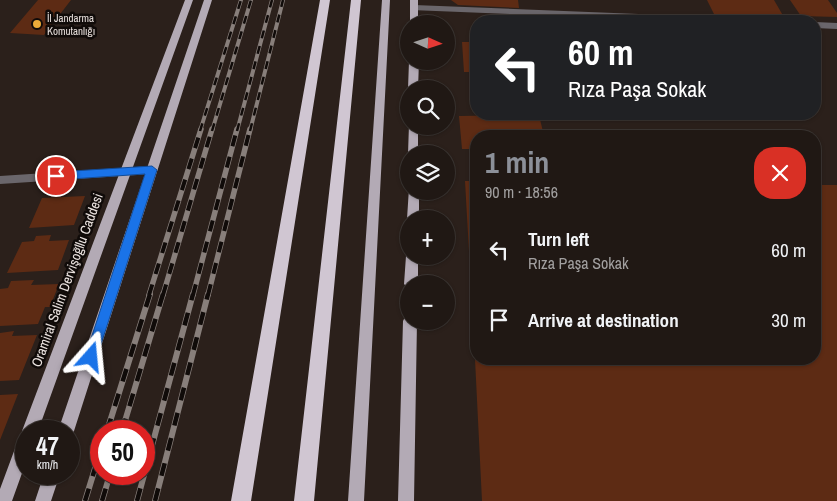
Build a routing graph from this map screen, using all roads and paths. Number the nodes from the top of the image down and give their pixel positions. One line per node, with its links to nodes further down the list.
1 (189, 0): 11 (main road, Oramiral Salim Dervişoğllu Caddesi)
2 (208, 0): 10 (main road)
3 (326, 0): 20 (highway)
4 (356, 0): 21 (highway)
5 (386, 0): 22 (main road)
6 (414, 4): 7 (street)
7 (624, 15)
8 (821, 25): 9 (street)
9 (837, 26)
10 (152, 170): 11 (street); 15 (main road)
11 (126, 171): 12 (street); 14 (main road, Oramiral Salim Dervişoğllu Caddesi)
12 (0, 180)
13 (410, 330): 23 (main road)
14 (34, 420)
15 (70, 420)
16 (15, 471): 18 (main road)
17 (48, 485): 19 (main road)
18 (4, 501)
19 (43, 501)
20 (241, 501)
21 (304, 501)
22 (356, 501)
23 (406, 501)

